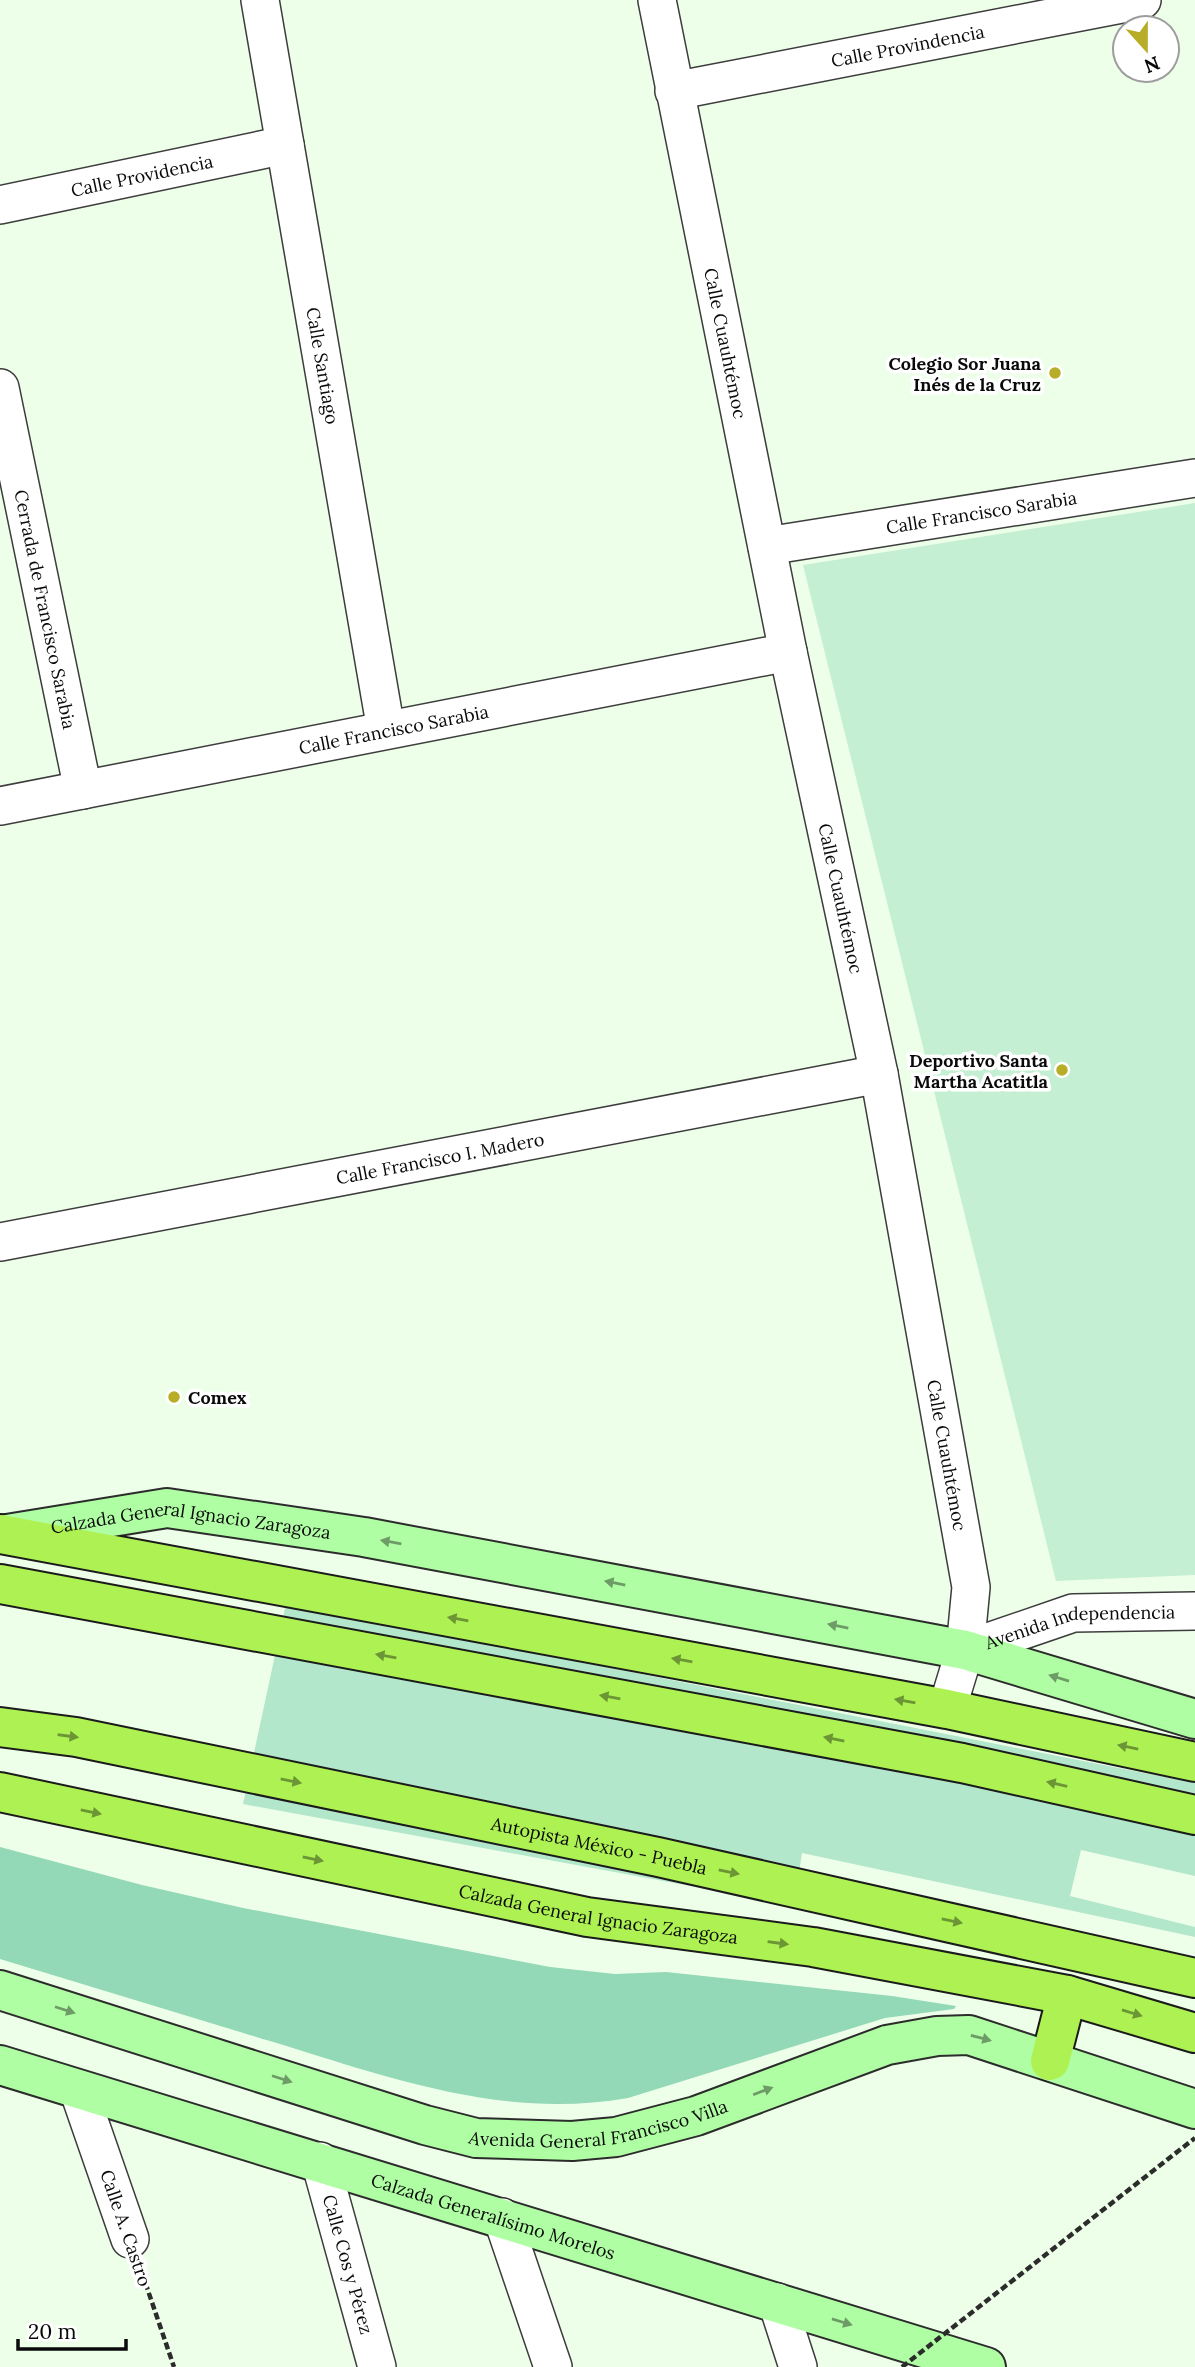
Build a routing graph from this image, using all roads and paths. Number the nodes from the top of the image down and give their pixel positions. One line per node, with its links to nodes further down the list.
1 (260, 0): 5 (street, Calle Santiago)
2 (657, 0): 4 (street, Calle Cuauhtémoc)
3 (1142, 0): 4 (street, Calle Provindencia)
4 (674, 90): 9 (street, Calle Cuauhtémoc)
5 (285, 145): 6 (street, Calle Providencia); 11 (street, Calle Santiago)
6 (0, 205)
7 (0, 388): 12 (street, Cerrada de Francisco Sarabia)
8 (1195, 478): 9 (street, Calle Francisco Sarabia)
9 (767, 546): 10 (street, Calle Cuauhtémoc)
10 (788, 652): 11 (street, Calle Francisco Sarabia); 14 (street, Calle Cuauhtémoc)
11 (386, 730): 12 (street, Calle Francisco Sarabia)
12 (83, 790): 13 (street, Calle Francisco Sarabia)
13 (0, 806)
14 (879, 1074): 15 (street, Calle Francisco I. Madero); 19 (street, Calle Cuauhtémoc)
15 (0, 1242)
16 (2, 1534): 19 (main road, Calzada General Ignacio Zaragoza, one-way to 16); 20 (highway, Calzada General Ignacio Zaragoza, one-way to 16)
17 (0, 1584): 25 (highway, one-way to 17)
18 (1195, 1611): 19 (street, Avenida Independencia)
19 (965, 1650): 20 (street, Calle Cuauhtémoc); 21 (main road, Calzada General Ignacio Zaragoza, one-way to 19)
20 (947, 1709): 23 (highway, Calzada General Ignacio Zaragoza, one-way to 20)
21 (1195, 1719)
22 (0, 1727): 26 (highway, Autopista México - Puebla, one-way to 26)
23 (1195, 1762)
24 (0, 1792): 28 (highway, Calzada General Ignacio Zaragoza, one-way to 28)
25 (1195, 1815)
26 (1195, 1978)
27 (0, 1990): 30 (main road, Avenida General Francisco Villa, one-way to 30)
28 (1067, 1995): 29 (highway, Calzada General Ignacio Zaragoza, one-way to 29); 30 (highway)
29 (1195, 2033)
30 (1050, 2061): 33 (main road, Avenida General Francisco Villa)
31 (0, 2065): 32 (main road, Calzada Generalísimo Morelos)
32 (78, 2090): 35 (main road, Calzada Generalísimo Morelos); 37 (street, Calle A. Castro)
33 (1195, 2109)
34 (1195, 2138): 43 (path, bridge)
35 (320, 2161): 36 (main road, Calzada Generalísimo Morelos); 40 (street, Calle Cos y Pérez)
36 (502, 2217): 38 (main road, Calzada Generalísimo Morelos); 41 (street)
37 (130, 2239): 39 (path, Calle A. Castro)
38 (777, 2302): 42 (street); 44 (main road, Calzada Generalísimo Morelos, one-way to 44)
39 (174, 2367)
40 (377, 2367)
41 (553, 2367)
42 (797, 2367)
43 (902, 2367)
44 (986, 2367)

